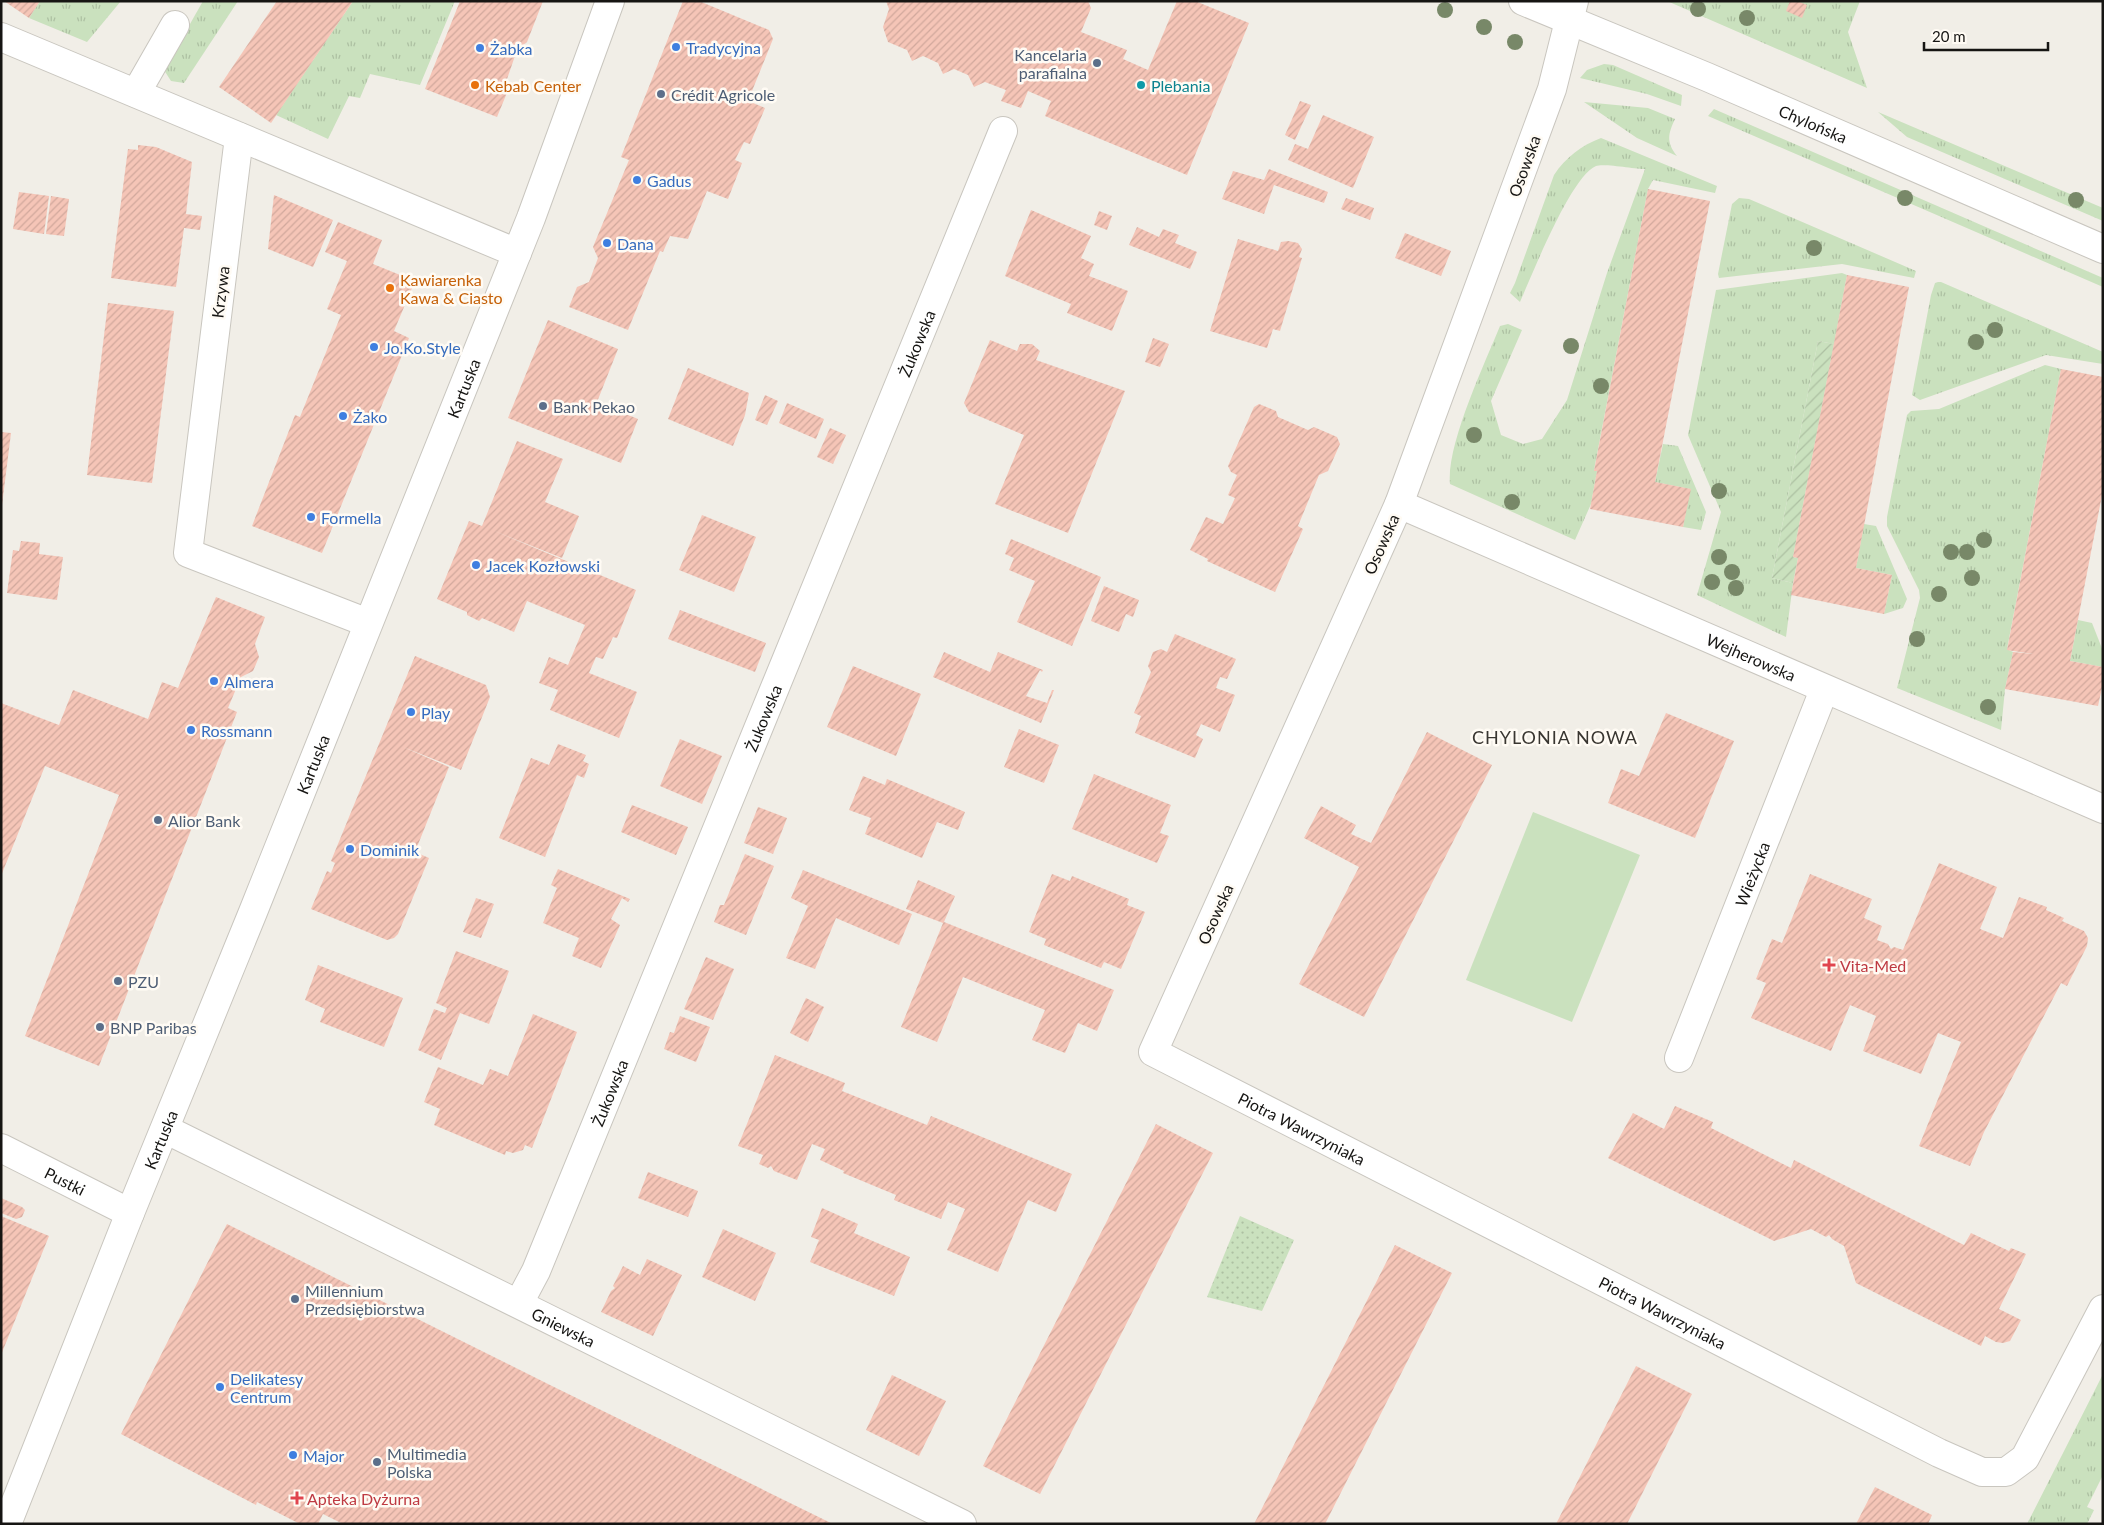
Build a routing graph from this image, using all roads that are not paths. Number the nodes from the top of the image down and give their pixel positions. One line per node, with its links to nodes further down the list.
1 (610, 1): 10 (street, Kartuska)
2 (1523, 1): 3 (street, Chylońska)
3 (1572, 11): 9 (street, Chylońska); 11 (street, Osowska)
4 (175, 25): 6 (street)
5 (1, 37): 6 (street)
6 (136, 93): 8 (street)
7 (1003, 131): 20 (street, Żukowska)
8 (239, 137): 10 (street); 12 (street, Krzywa)
9 (2103, 249)
10 (517, 253): 12 (street, Kartuska)
11 (1399, 504): 13 (street, Wejherowska); 15 (street, Osowska)
12 (368, 624): 17 (street, Kartuska)
13 (1824, 690): 14 (street, Wejherowska); 16 (street, Wieżycka)
14 (2103, 810)
15 (1153, 1052): 21 (street, Piotra Wawrzyniaka)
16 (1679, 1058)
17 (165, 1128): 19 (street, Kartuska); 20 (street, Gniewska)
18 (1, 1148): 19 (street, Pustki)
19 (130, 1212): 22 (street, Kartuska)
20 (519, 1303): 23 (street, Gniewska)
21 (2103, 1309)
22 (6, 1524)
23 (962, 1524)

